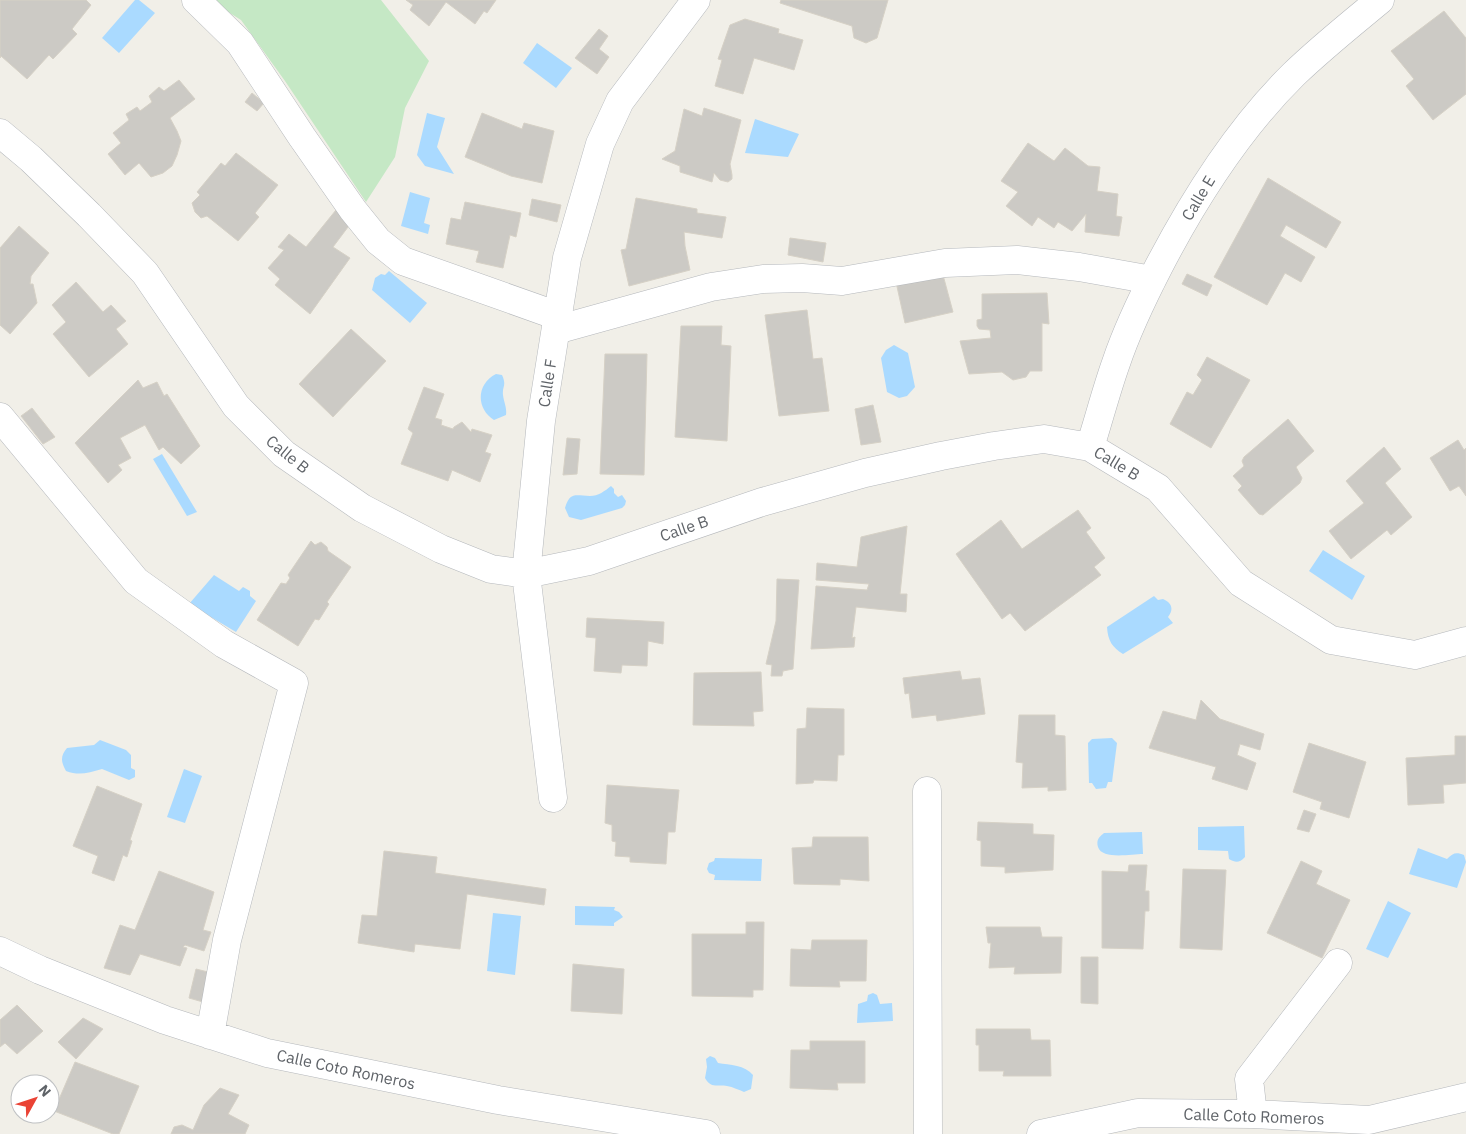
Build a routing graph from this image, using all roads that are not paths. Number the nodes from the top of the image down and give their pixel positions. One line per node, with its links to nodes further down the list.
1 (196, 0): 6 (street)
2 (696, 0): 6 (street, Calle F)
3 (1380, 0): 5 (street, Calle E)
4 (0, 133): 9 (street, Calle B)
5 (1152, 280): 6 (street); 8 (street, Calle E)
6 (557, 323): 9 (street, Calle F)
7 (0, 417): 15 (street)
8 (1090, 447): 9 (street, Calle B); 10 (street, Calle B)
9 (526, 574): 12 (street, Calle F)
10 (1466, 641)
11 (927, 791): 19 (street)
12 (553, 798)
13 (0, 951): 15 (street, Calle Coto Romeros)
14 (1338, 963): 17 (street)
15 (210, 1035): 18 (street, Calle Coto Romeros)
16 (1466, 1097): 17 (street, Calle Coto Romeros)
17 (1253, 1114): 20 (street, Calle Coto Romeros)
18 (706, 1134)
19 (928, 1134)
20 (1041, 1134)

